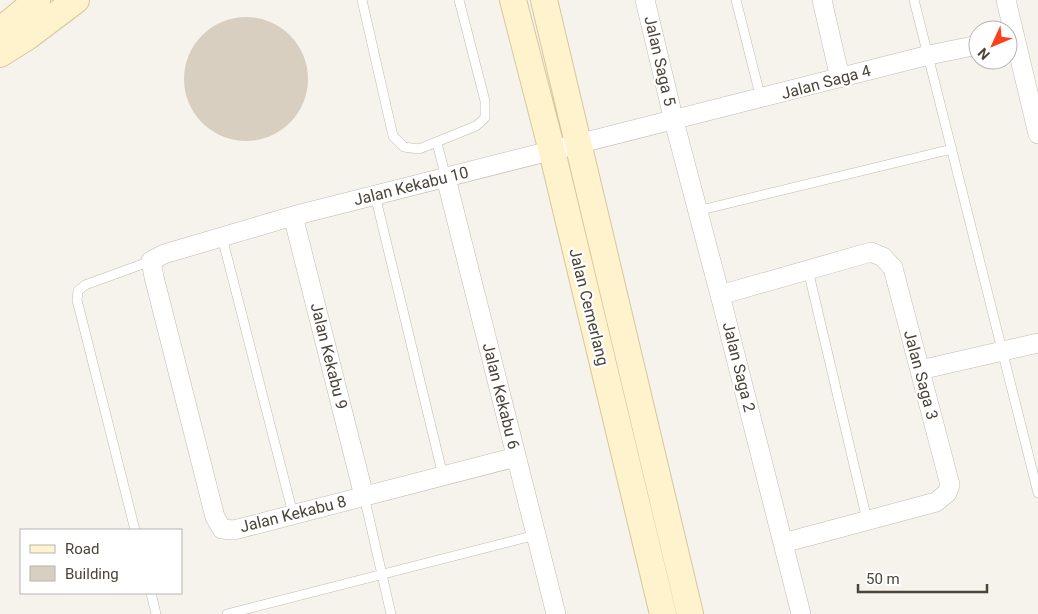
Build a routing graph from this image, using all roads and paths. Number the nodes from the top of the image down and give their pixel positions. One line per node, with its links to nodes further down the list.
1 (37, 0): 13 (main road)
2 (76, 0): 15 (main road)
3 (362, 0): 22 (lane)
4 (459, 0): 22 (lane)
5 (513, 0): 25 (main road, Jalan Cemerlang)
6 (544, 0): 23 (main road, Jalan Cemerlang)
7 (645, 0): 20 (street, Jalan Saga 5)
8 (736, 0): 19 (lane)
9 (822, 0): 18 (street)
10 (914, 0): 16 (lane)
11 (1006, 0): 12 (street)
12 (1009, 20)
13 (0, 31)
14 (968, 47): 16 (street, Jalan Saga 4)
15 (0, 54)
16 (929, 55): 18 (street, Jalan Saga 4); 24 (lane)
17 (1018, 63): 21 (street)
18 (840, 78): 19 (street, Jalan Saga 4)
19 (761, 99): 20 (street, Jalan Saga 4)
20 (674, 121): 23 (street, Jalan Kekabu 10); 28 (street, Jalan Saga 2)
21 (1038, 134)
22 (436, 143): 26 (lane)
23 (578, 145): 25 (street, Jalan Kekabu 10); 53 (main road, Jalan Cemerlang)
24 (952, 149): 28 (lane); 35 (lane)
25 (552, 151): 26 (street, Jalan Kekabu 10); 52 (main road, Jalan Cemerlang)
26 (446, 178): 27 (street, Jalan Kekabu 10); 37 (street, Jalan Kekabu 6)
27 (375, 195): 29 (street, Jalan Kekabu 10); 38 (lane)
28 (697, 211): 33 (street, Jalan Saga 2)
29 (294, 216): 30 (street, Jalan Kekabu 10); 40 (street, Jalan Kekabu 9)
30 (222, 237): 31 (street, Jalan Kekabu 10); 41 (lane)
31 (152, 261): 41 (street, Jalan Kekabu 8); 43 (lane)
32 (808, 270): 33 (street, Jalan Saga 3); 36 (street, Jalan Saga 3); 42 (lane)
33 (720, 295): 45 (street, Jalan Saga 2)
34 (1038, 343): 35 (street)
35 (1002, 351): 36 (street); 39 (lane)
36 (920, 370): 42 (street, Jalan Saga 3)
37 (516, 457): 38 (street, Jalan Kekabu 8); 44 (street, Jalan Kekabu 6)
38 (443, 476): 40 (street, Jalan Kekabu 8)
39 (1038, 493)
40 (364, 496): 41 (street, Jalan Kekabu 8); 46 (lane)
41 (293, 514)
42 (867, 520): 45 (street, Jalan Saga 3)
43 (135, 529)
44 (536, 535): 46 (lane); 48 (street, Jalan Kekabu 6)
45 (783, 543): 54 (street, Jalan Saga 2)
46 (381, 575): 50 (lane); 51 (lane)
47 (151, 594): 49 (lane)
48 (552, 613)
49 (156, 614)
50 (227, 614)
51 (391, 614)
52 (663, 614)
53 (690, 614)
54 (801, 614)

